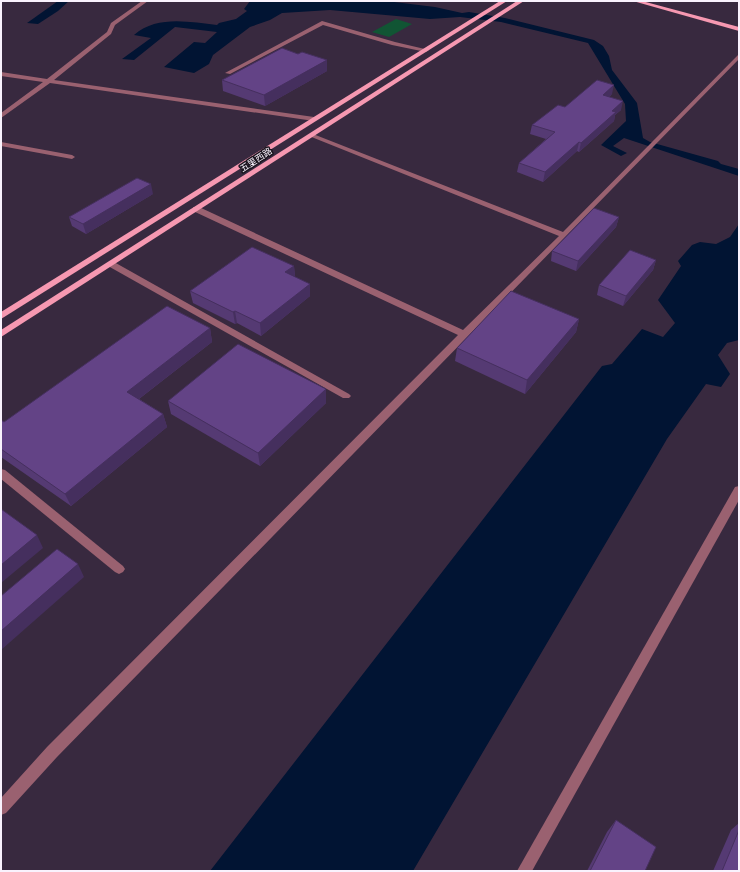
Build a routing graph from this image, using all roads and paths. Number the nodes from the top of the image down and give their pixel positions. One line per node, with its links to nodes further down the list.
1 (145, 1): 10 (street)
2 (504, 1): 6 (main road, 五里西路)
3 (521, 1): 13 (main road, 五里西路)
4 (636, 1): 5 (main road)
5 (739, 29)
6 (426, 50): 8 (street); 12 (main road, 五里西路)
7 (739, 56): 17 (street)
8 (228, 73)
9 (1, 74): 10 (street)
10 (49, 81): 11 (street); 12 (street)
11 (1, 116)
12 (314, 119): 19 (main road, 五里西路)
13 (311, 135): 16 (main road, 五里西路); 17 (street)
14 (1, 144): 15 (street)
15 (72, 157)
16 (196, 209): 18 (main road, 五里西路); 21 (street)
17 (564, 235): 21 (street)
18 (111, 264): 20 (main road, 五里西路); 22 (street)
19 (1, 316)
20 (1, 334)
21 (464, 334): 26 (street)
22 (346, 396)
23 (1, 473): 25 (street)
24 (739, 490): 27 (street)
25 (119, 569)
26 (1, 808)
27 (524, 871)

